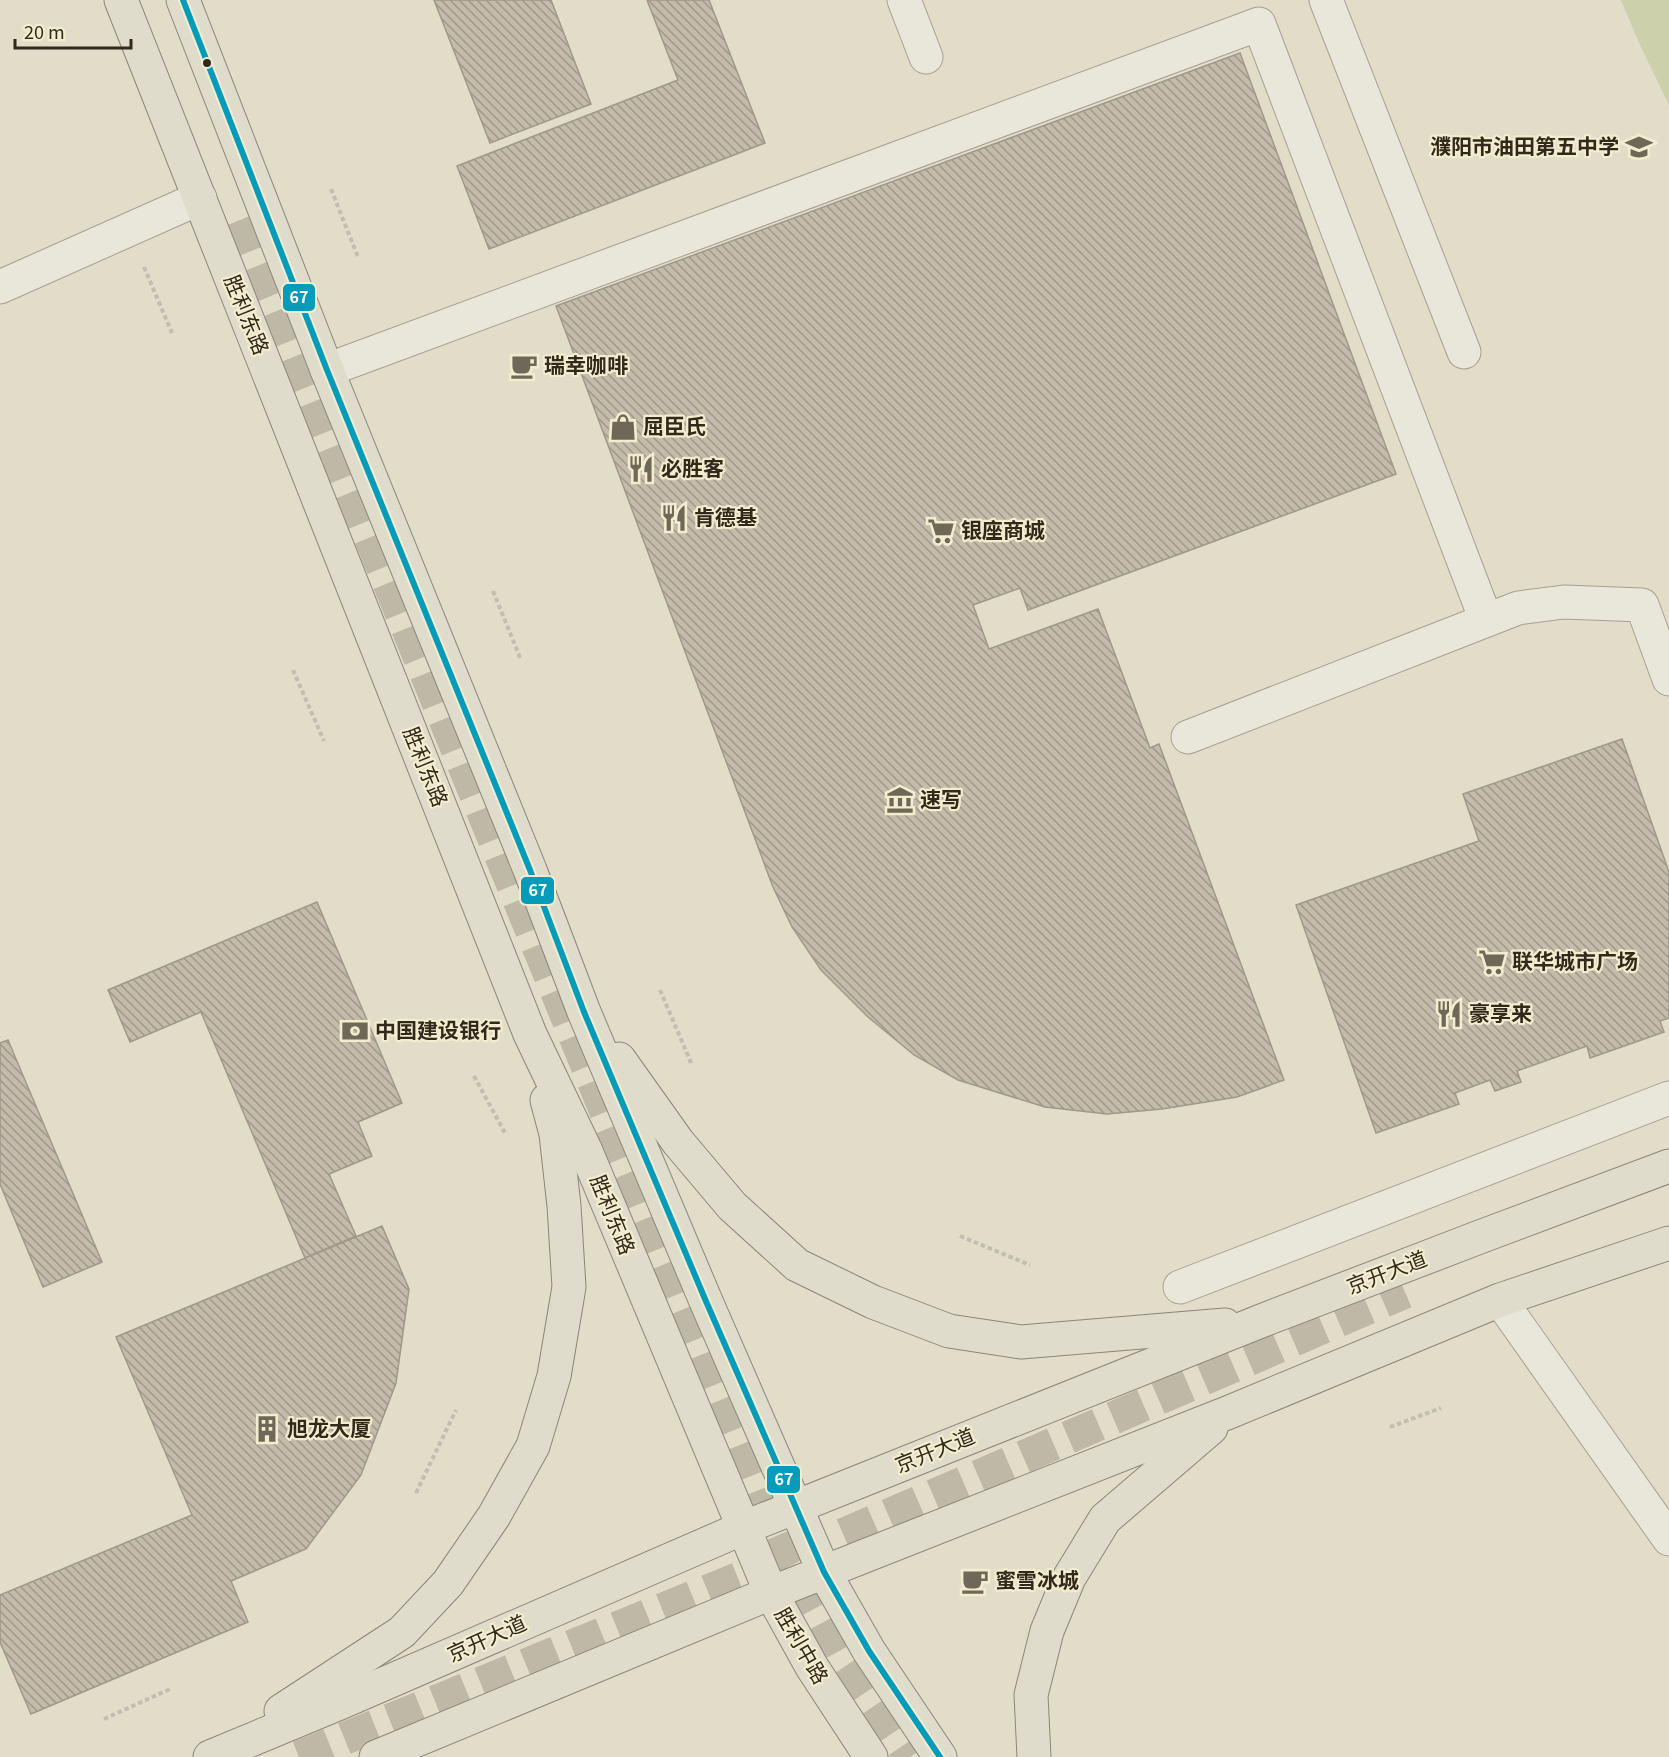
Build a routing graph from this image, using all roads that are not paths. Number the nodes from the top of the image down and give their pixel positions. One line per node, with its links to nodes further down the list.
1 (121, 0): 6 (main road, 胜利东路)
2 (183, 0): 9 (main road)
3 (904, 0): 5 (street)
4 (1326, 0): 8 (street)
5 (927, 57)
6 (200, 198): 7 (street); 14 (main road, 胜利东路)
7 (0, 287)
8 (1464, 352)
9 (327, 370): 10 (street); 13 (main road)
10 (1486, 620): 11 (street); 12 (street)
11 (1669, 679)
12 (1188, 737)
13 (584, 1012): 20 (main road); 22 (main road)
14 (530, 1034): 23 (main road, 胜利东路); 27 (main road)
15 (1669, 1098): 18 (street)
16 (1669, 1166): 20 (main road, 京开大道)
17 (1669, 1243): 19 (main road)
18 (1180, 1287)
19 (1500, 1300): 21 (main road); 24 (street)
20 (1261, 1322): 22 (main road, 京开大道)
21 (1227, 1413): 25 (main road); 31 (main road)
22 (795, 1507): 23 (main road, 京开大道); 25 (main road)
23 (743, 1528): 26 (main road, 胜利中路); 27 (main road, 京开大道)
24 (1669, 1539)
25 (824, 1572): 26 (main road); 30 (main road)
26 (771, 1593): 28 (main road); 29 (main road, 胜利中路)
27 (214, 1755)
28 (376, 1757)
29 (872, 1757)
30 (940, 1757)
31 (1034, 1757)

